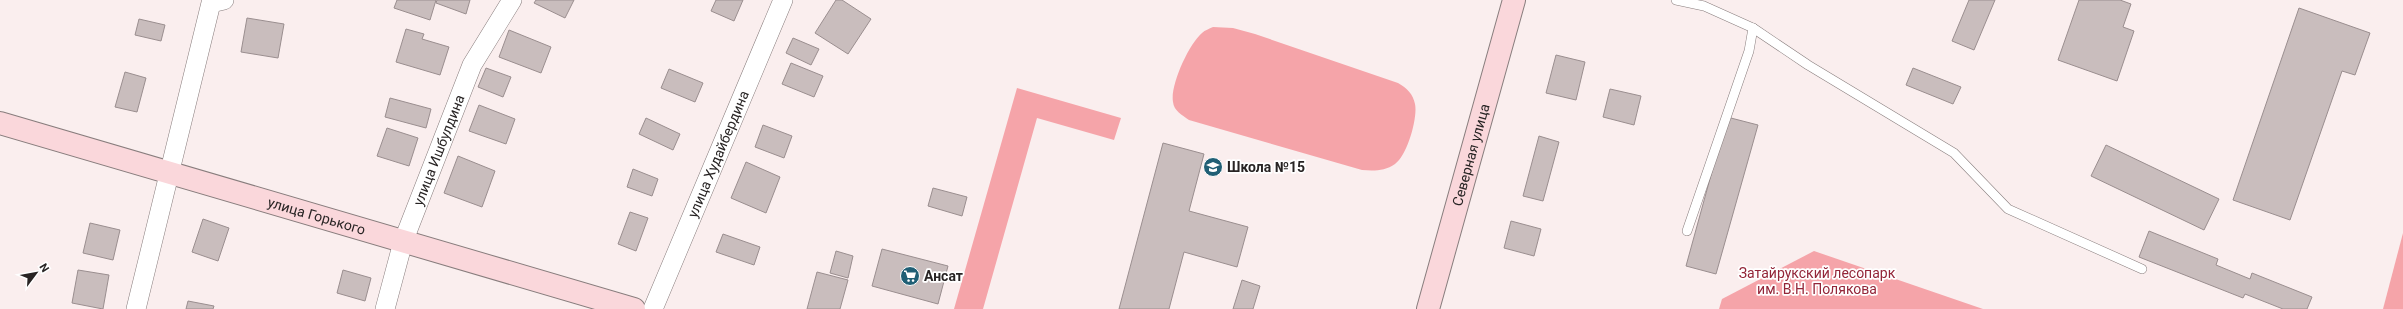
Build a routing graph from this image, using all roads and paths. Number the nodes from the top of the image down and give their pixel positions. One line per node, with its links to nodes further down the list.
1 (224, 0): 8 (street)
2 (512, 0): 10 (street, улица Ишбулдина)
3 (783, 0): 15 (street, улица Худайбердина)
4 (1514, 0): 16 (main road, Северная улица)
5 (1676, 0): 6 (lane)
6 (1753, 28): 9 (lane); 11 (lane)
7 (0, 123): 8 (main road, улица Горького)
8 (168, 171): 10 (main road, улица Горького); 12 (street)
9 (1687, 231)
10 (403, 242): 13 (street, улица Ишбулдина); 14 (main road, улица Горького)
11 (2142, 269)
12 (136, 309)
13 (385, 309)
14 (634, 309)
15 (653, 309)
16 (1428, 309)

